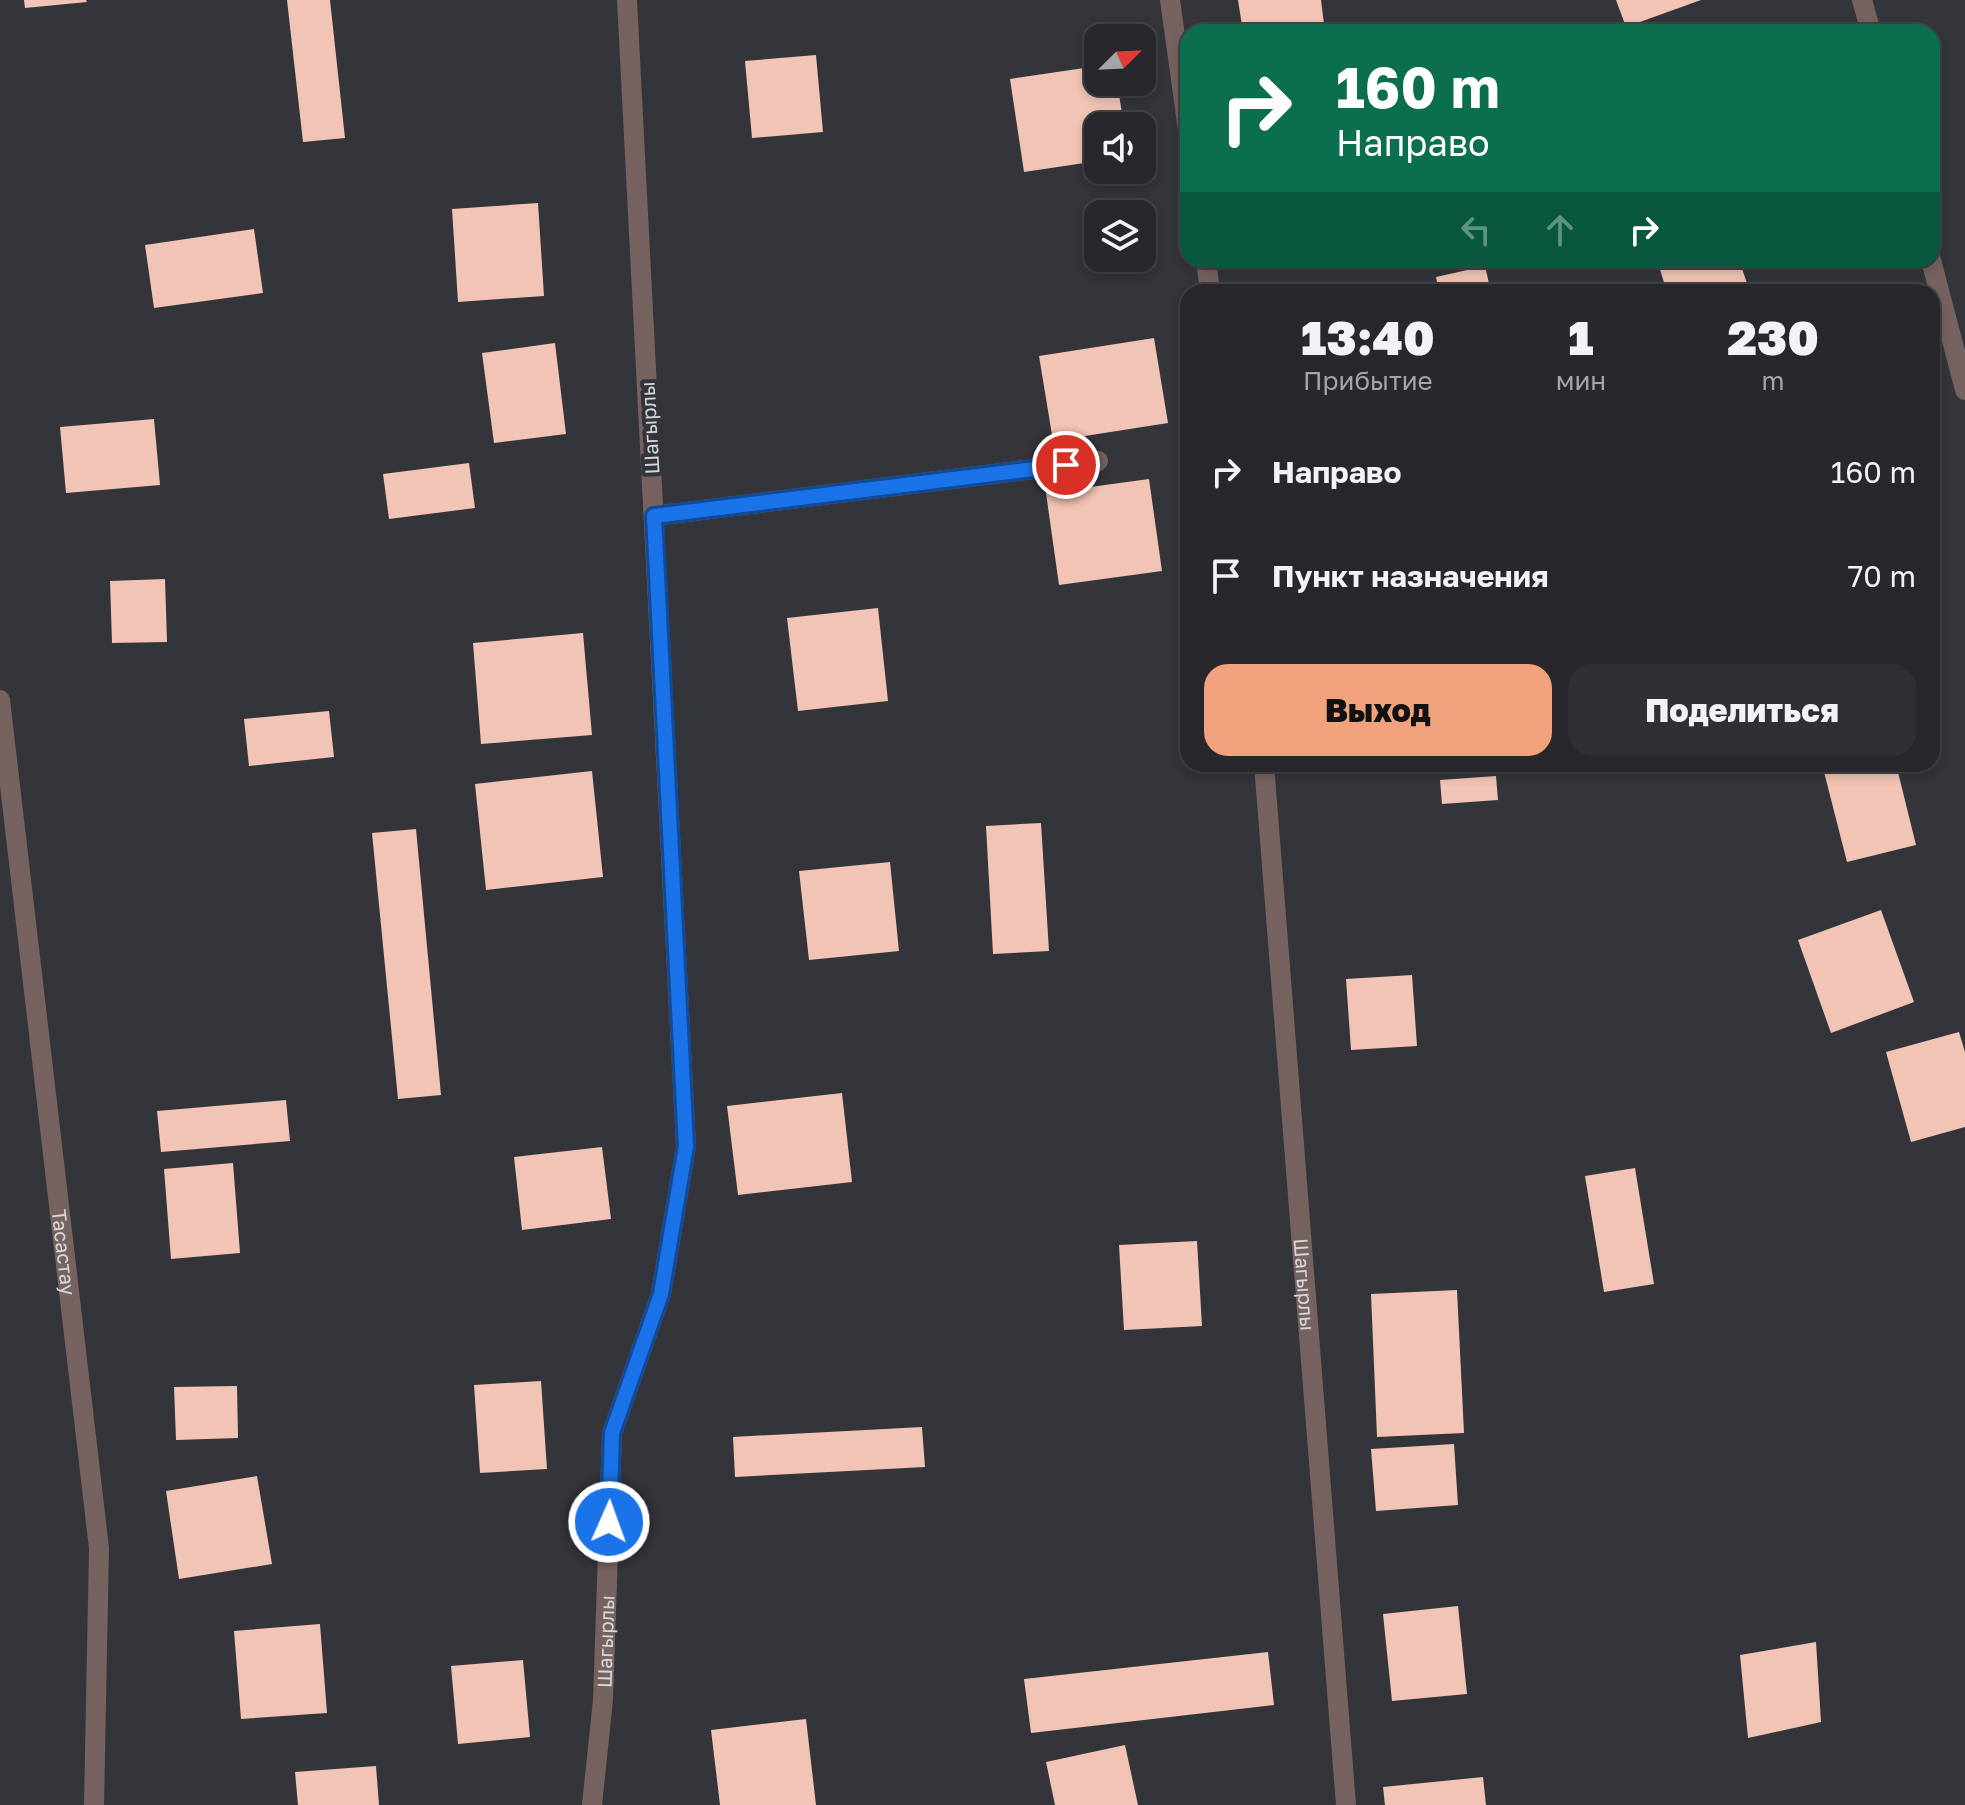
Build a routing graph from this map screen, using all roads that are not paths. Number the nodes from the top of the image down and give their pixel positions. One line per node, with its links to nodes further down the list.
1 (627, 0): 9 (street, Шагырлы)
2 (1170, 0): 5 (street)
3 (1862, 0): 4 (street)
4 (1869, 24)
5 (1180, 72)
6 (1940, 294): 7 (street)
7 (1965, 390)
8 (1098, 461): 9 (street)
9 (654, 516): 13 (street, Шагырлы)
10 (0, 700): 12 (street, Тасастау)
11 (1265, 772): 14 (street, Шагырлы)
12 (94, 1805)
13 (592, 1805)
14 (1346, 1805)

